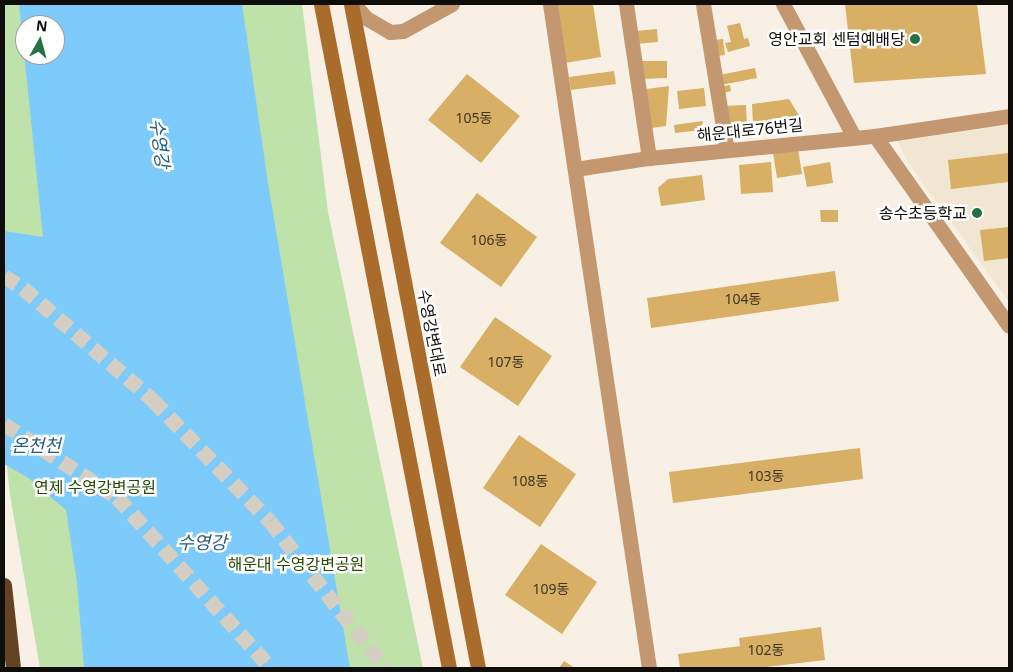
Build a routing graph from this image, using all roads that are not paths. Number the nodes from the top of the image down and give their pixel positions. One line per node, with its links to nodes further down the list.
1 (321, 4): 17 (main road)
2 (353, 4): 3 (street); 18 (main road, 수영강변대로)
3 (452, 4)
4 (550, 4): 13 (street)
5 (626, 4): 12 (street)
6 (703, 4): 11 (street)
7 (783, 4): 10 (street)
8 (1009, 116): 9 (street, 해운대로76번길)
9 (875, 136): 10 (street, 해운대로76번길); 14 (street)
10 (854, 137): 11 (street, 해운대로76번길)
11 (727, 150): 12 (street, 해운대로76번길)
12 (649, 158): 13 (street, 해운대로76번길)
13 (575, 169): 19 (street)
14 (1009, 326)
15 (4, 584): 16 (highway)
16 (13, 668)
17 (448, 668)
18 (478, 668)
19 (649, 668)

